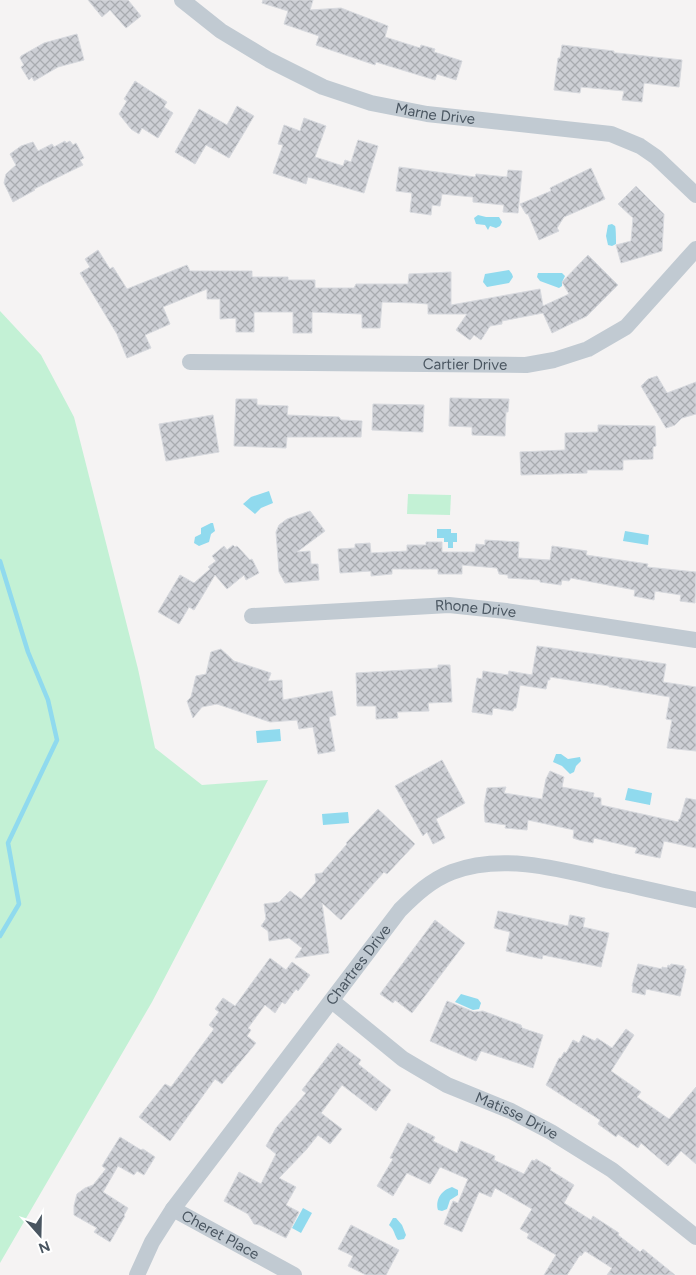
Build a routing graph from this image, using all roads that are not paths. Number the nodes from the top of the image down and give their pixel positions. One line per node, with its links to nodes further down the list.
1 (182, 0): 2 (street, Marne Drive)
2 (696, 194)
3 (696, 249): 4 (street, Cartier Drive)
4 (190, 362)
5 (252, 616): 6 (street, Rhone Drive)
6 (696, 640)
7 (696, 900): 8 (street, Chartres Drive)
8 (332, 1001): 9 (street, Chartres Drive); 10 (street, Matisse Drive)
9 (173, 1209): 11 (street, Chartres Drive); 12 (street, Cheret Place)
10 (696, 1238)
11 (137, 1275)
12 (294, 1275)

